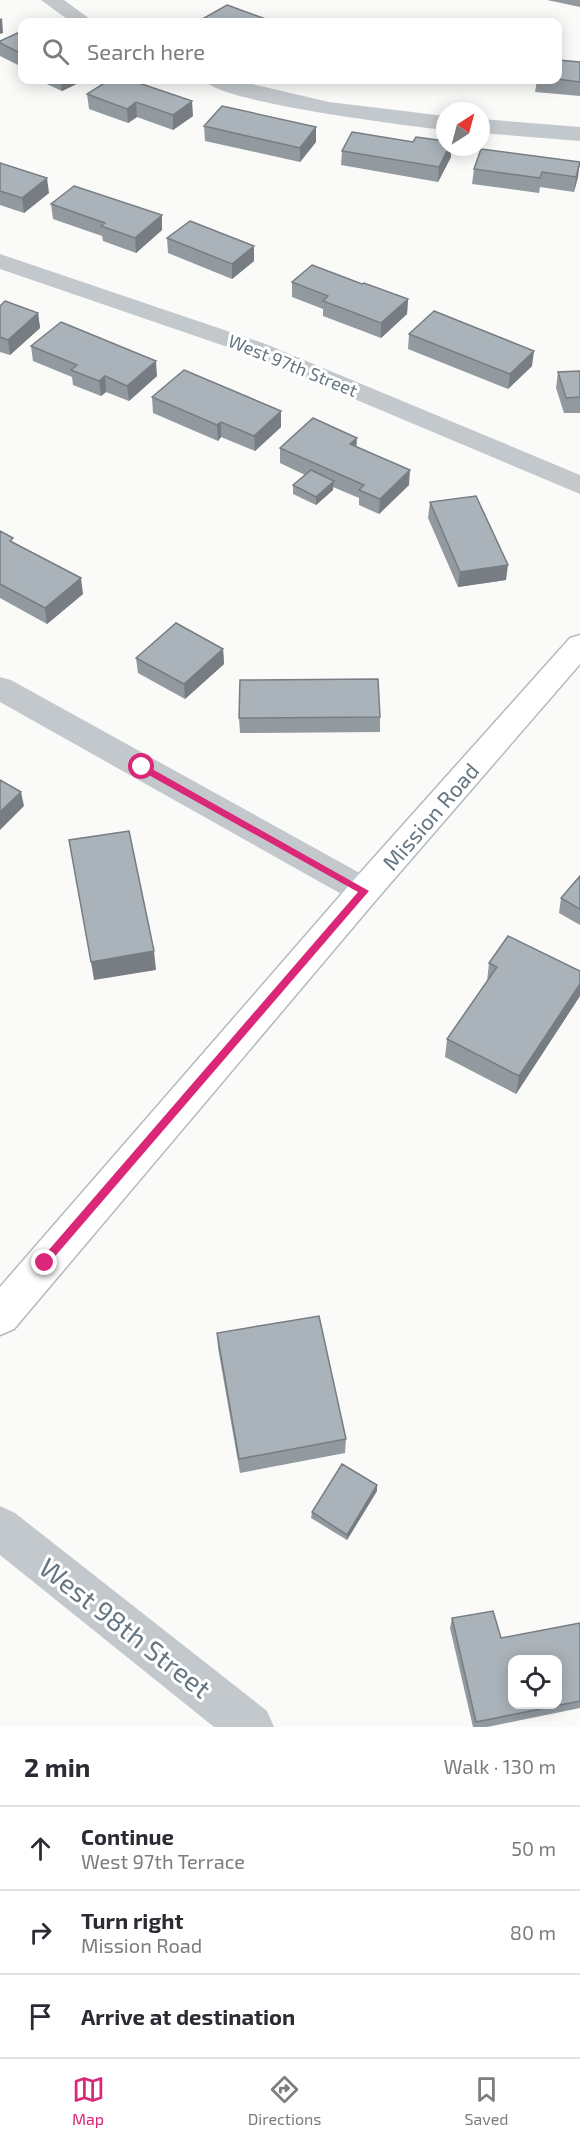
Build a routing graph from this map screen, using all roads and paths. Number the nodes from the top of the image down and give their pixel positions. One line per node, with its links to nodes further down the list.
1 (51, 0): 2 (street)
2 (78, 18)
3 (230, 84): 4 (street)
4 (436, 122)
5 (490, 127): 6 (street)
6 (580, 134)
7 (0, 261): 8 (street, West 97th Street)
8 (580, 485)
9 (580, 645): 11 (main road, Mission Road)
10 (0, 688): 11 (street)
11 (364, 891): 12 (main road, Mission Road)
12 (0, 1316)
13 (0, 1528): 14 (street, West 98th Street)
14 (251, 1727)

